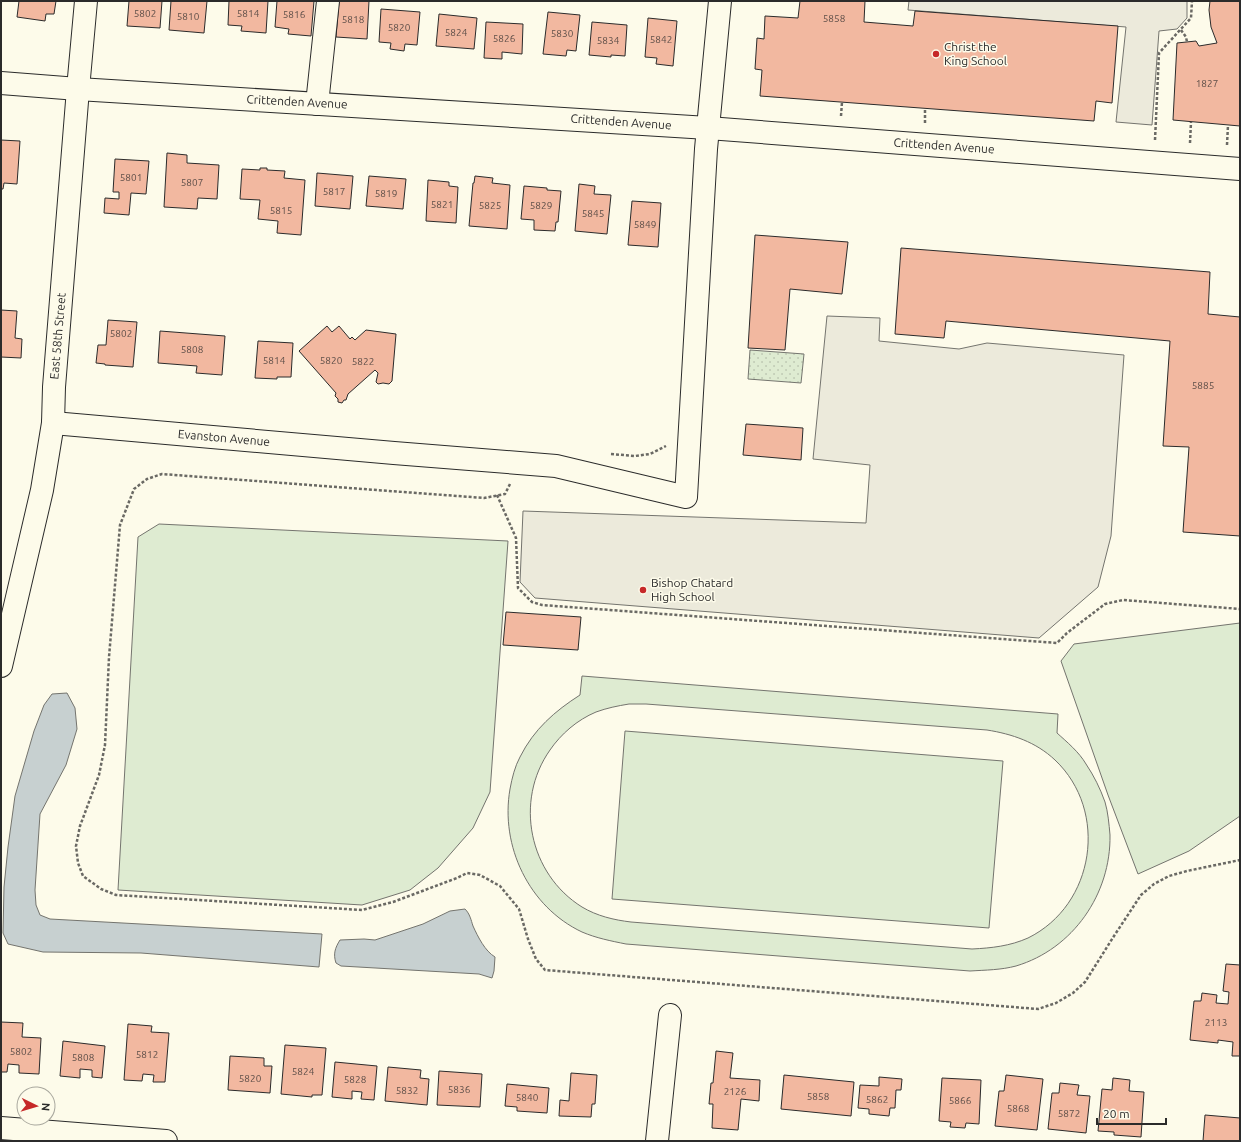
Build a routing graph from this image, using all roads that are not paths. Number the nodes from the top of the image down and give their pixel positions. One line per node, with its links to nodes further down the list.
1 (86, 1): 5 (street, East 58th Street)
2 (328, 1): 6 (street)
3 (720, 1): 7 (street)
4 (1, 83): 5 (street, Crittenden Avenue)
5 (78, 89): 6 (street, Crittenden Avenue); 9 (street, East 58th Street)
6 (317, 104): 7 (street, Crittenden Avenue)
7 (708, 128): 8 (street, Crittenden Avenue); 9 (street, Evanston Avenue)
8 (1240, 169)
9 (53, 423): 10 (street, East 58th Street)
10 (1, 666)
11 (670, 1015): 14 (street)
12 (1, 1128): 13 (street)
13 (166, 1141)
14 (657, 1141)

